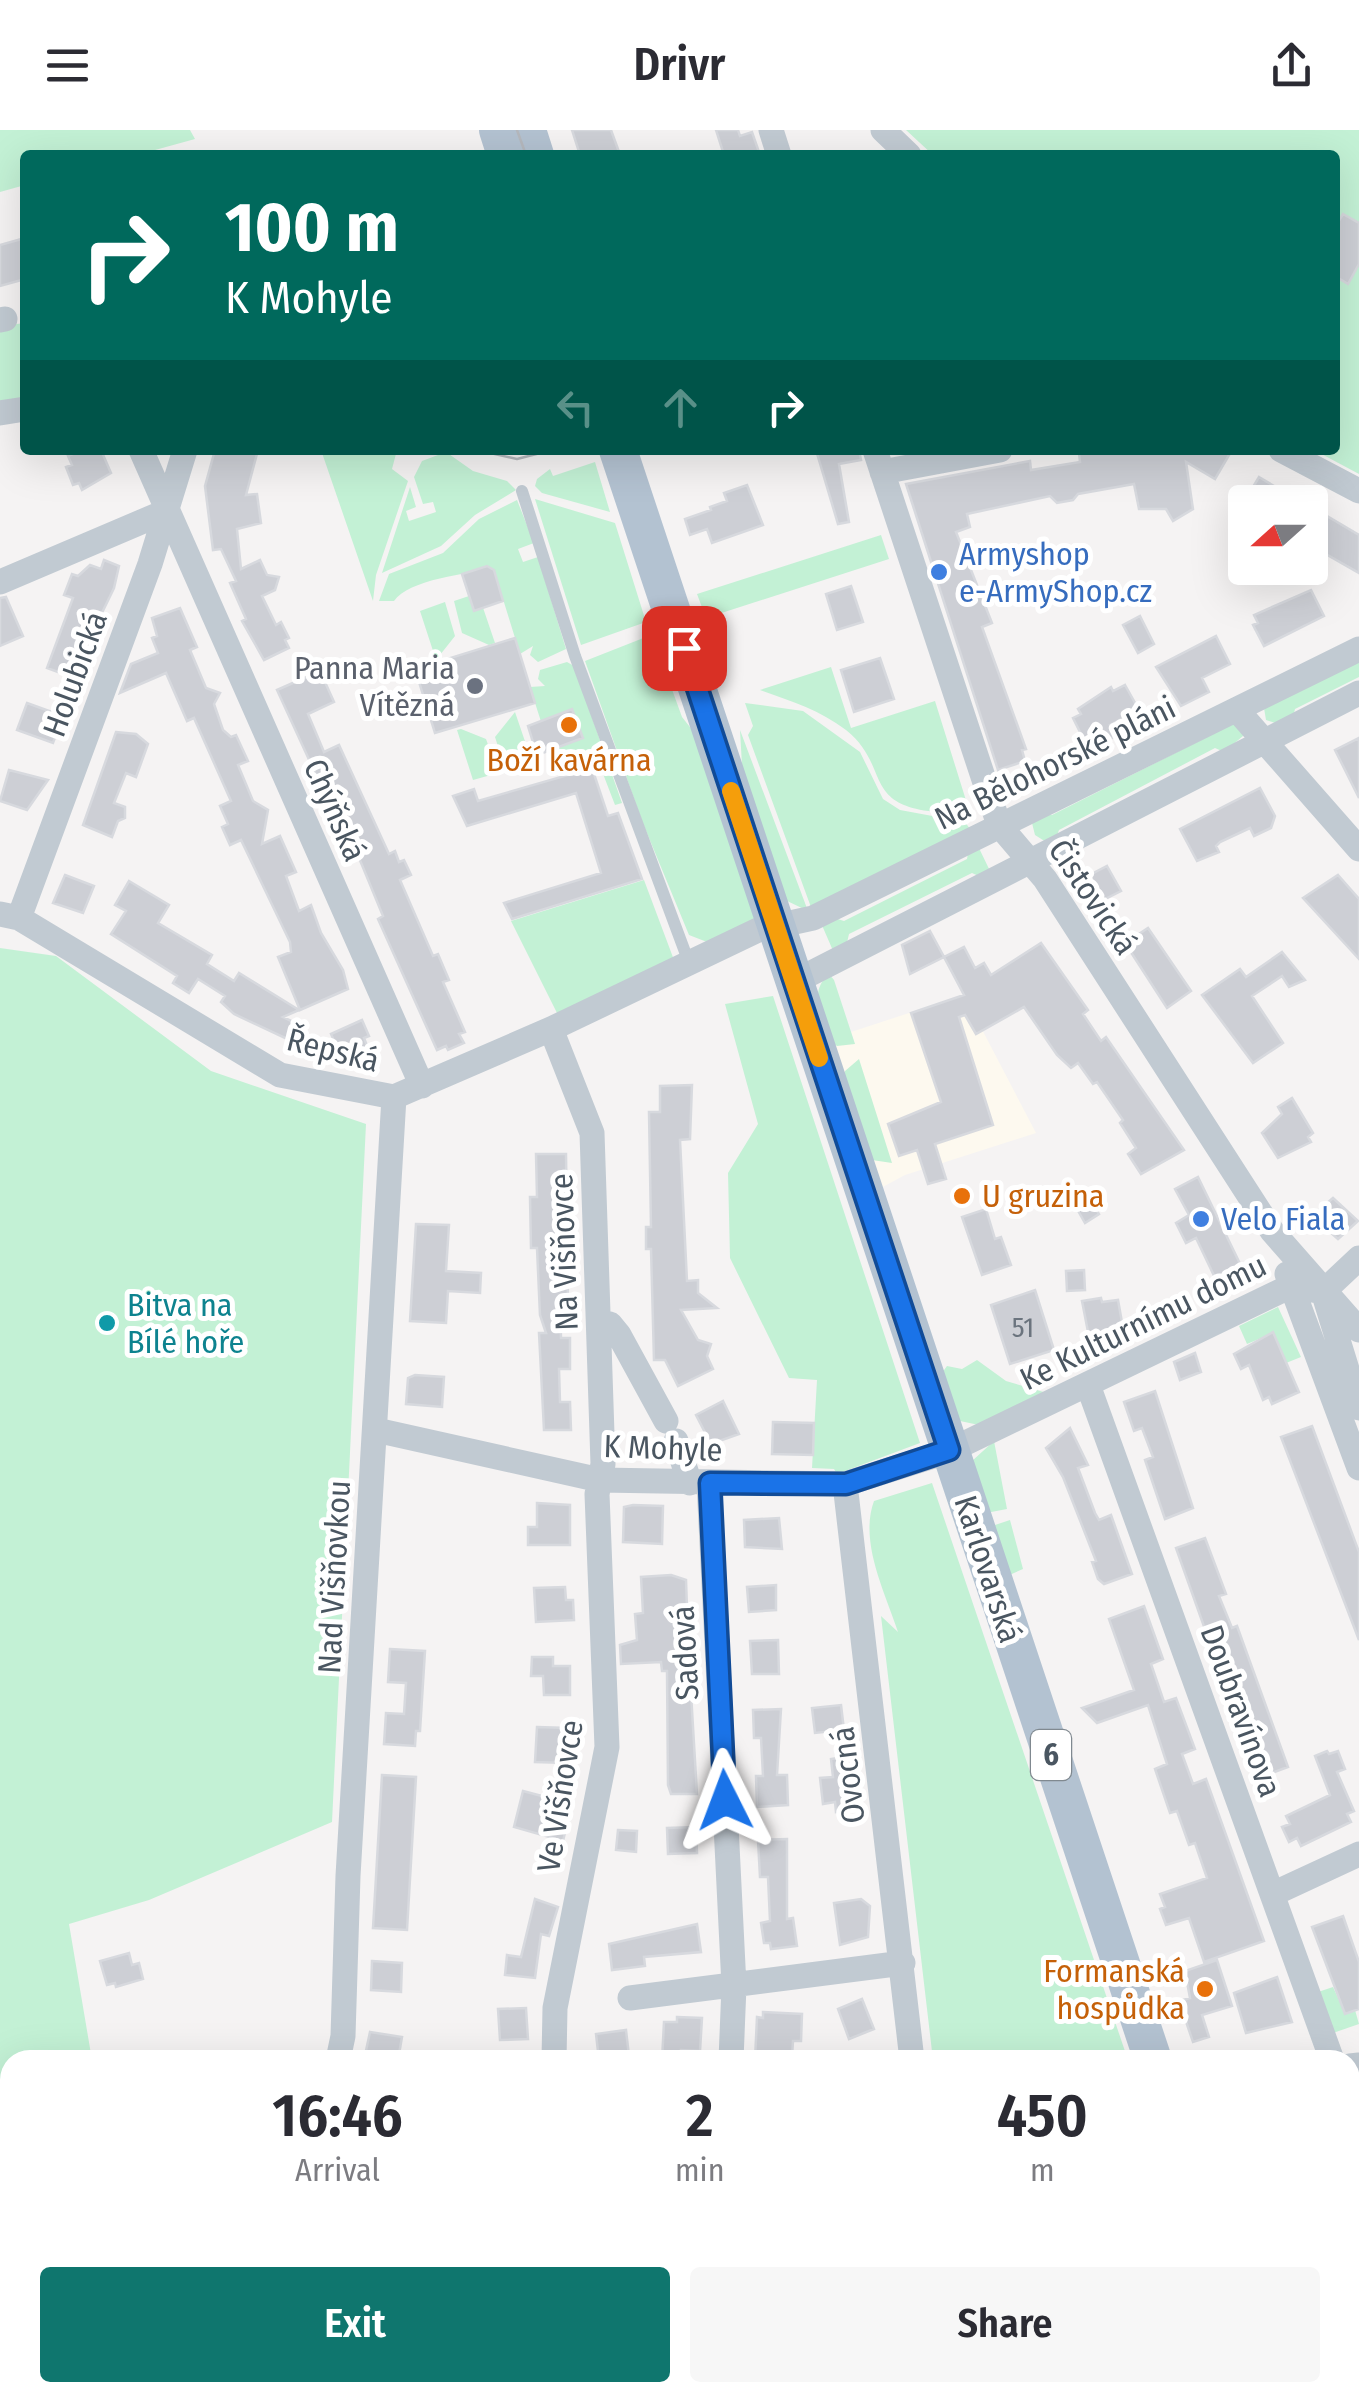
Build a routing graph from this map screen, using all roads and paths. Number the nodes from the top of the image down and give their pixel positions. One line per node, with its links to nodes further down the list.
1 (883, 130): 2 (street)
2 (904, 150)
3 (142, 455): 11 (street, Chýňská)
4 (184, 455): 11 (street, Holubická)
5 (620, 455): 21 (main road, Karlovarská / 6)
6 (945, 455): 8 (street)
7 (1291, 455): 10 (street)
8 (878, 461): 17 (street, Čistovická)
9 (522, 491): 22 (lane)
10 (1359, 491)
11 (167, 510): 12 (street); 20 (street, Holubická); 25 (street, Chýňská)
12 (0, 582)
13 (1359, 649): 15 (street, Na Bělohorské pláni)
14 (1359, 692): 16 (street)
15 (1237, 710): 16 (street); 17 (street, Na Bělohorské pláni)
16 (1264, 741): 18 (street); 19 (street)
17 (999, 825): 19 (street, Čistovická); 21 (street, Na Bělohorské pláni)
18 (1359, 849)
19 (1030, 860): 23 (street); 27 (street, Čistovická)
20 (10, 916): 26 (street, Řepská)
21 (775, 924): 22 (street, Řepská); 23 (main road, Karlovarská / 6)
22 (688, 960): 24 (street, Řepská)
23 (794, 982): 36 (main road, Karlovarská / 6)
24 (551, 1029): 25 (street, Řepská); 31 (street, Na Višňovce)
25 (422, 1086): 26 (street, Řepská)
26 (394, 1097): 35 (street, Nad Višňovkou)
27 (1272, 1231): 29 (street); 30 (street, Čistovická)
28 (1359, 1258): 30 (street)
29 (1291, 1286): 30 (street, Ke Kulturnímu domu); 33 (street, Ke Kulturnímu domu); 37 (street)
30 (1323, 1292): 32 (street, Čistovická); 34 (street)
31 (598, 1322): 38 (street, Na Višňovce); 39 (street, Sadová)
32 (1359, 1330)
33 (1088, 1385): 36 (street, Ke Kulturnímu domu); 42 (street, Doubravínova)
34 (1359, 1408)
35 (376, 1430): 38 (street, K Mohyle); 46 (street, Nad Višňovkou)
36 (949, 1450): 40 (street, K Mohyle); 50 (main road, Karlovarská / 6)
37 (1359, 1468)
38 (600, 1480): 39 (street, K Mohyle); 47 (street, Ve Višňovce)
39 (700, 1483): 40 (street, K Mohyle); 44 (street, Sadová)
40 (846, 1484): 43 (street, Ovocná)
41 (1359, 1854): 42 (street)
42 (1272, 1894): 51 (street, Doubravínova)
43 (903, 1963): 44 (street); 49 (street, Ovocná)
44 (734, 1986): 45 (street); 48 (street, Sadová)
45 (630, 1998)
46 (340, 2050)
47 (554, 2050)
48 (731, 2050)
49 (911, 2050)
50 (1150, 2050)
51 (1328, 2050)

